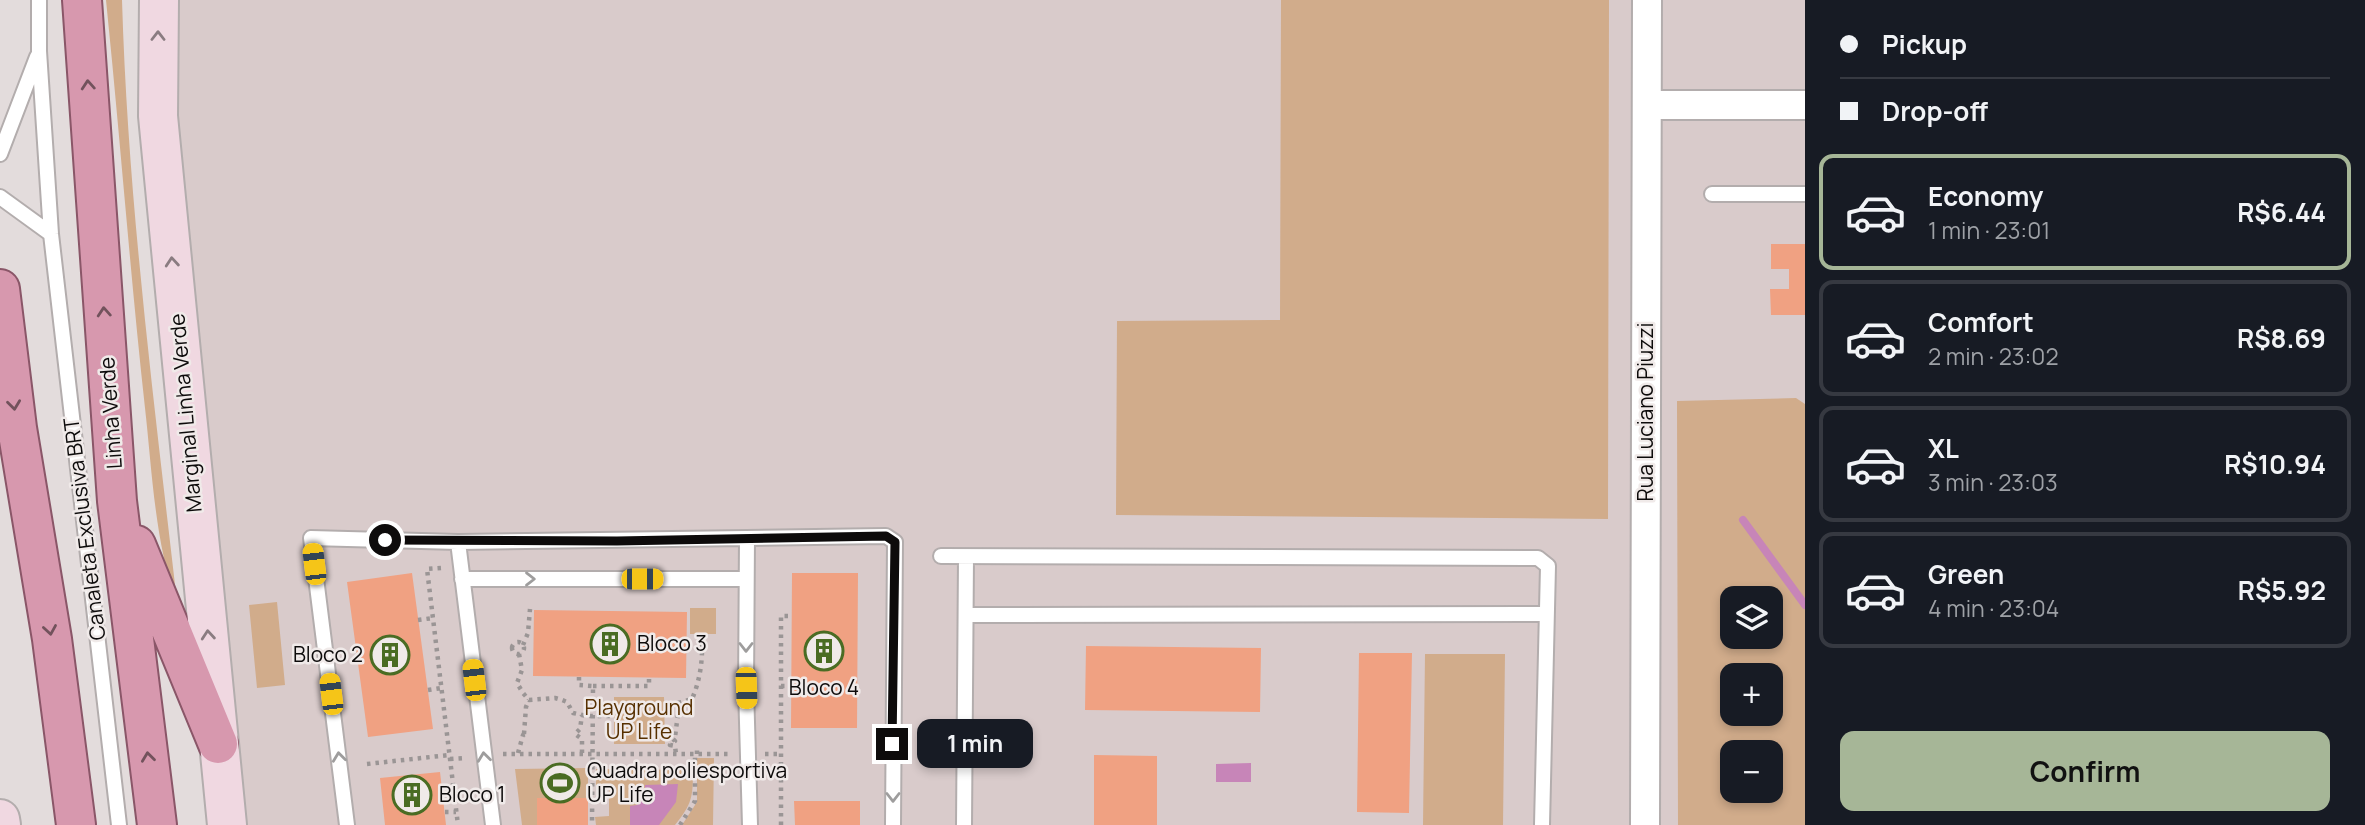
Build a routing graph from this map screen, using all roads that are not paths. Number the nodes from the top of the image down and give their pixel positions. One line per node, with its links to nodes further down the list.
1 (39, 0): 5 (lane, Canaleta Exclusiva BRT)
2 (82, 0): 14 (highway, Linha Verde, one-way to 2)
3 (159, 0): 23 (main road, Marginal Linha Verde, one-way to 3)
4 (1647, 0): 6 (street, Rua Luciano Piuzzi)
5 (39, 51): 8 (lane, Canaleta Exclusiva BRT); 12 (lane, Canaleta Exclusiva BRT)
6 (1647, 105): 7 (street); 36 (street, Rua Luciano Piuzzi)
7 (1805, 105)
8 (0, 154)
9 (1712, 194): 10 (lane)
10 (1805, 194)
11 (0, 197): 12 (lane)
12 (51, 234): 27 (lane, Canaleta Exclusiva BRT)
13 (0, 289): 26 (highway, one-way to 26)
14 (117, 501): 23 (highway); 28 (highway, Linha Verde, one-way to 14)
15 (747, 539): 16 (lane); 20 (lane); 33 (lane, one-way to 33)
16 (458, 541): 19 (lane); 30 (lane, one-way to 16)
17 (942, 556): 18 (lane)
18 (966, 558): 21 (lane); 22 (lane)
19 (461, 573): 20 (lane, one-way to 20); 31 (lane, one-way to 19)
20 (746, 579): 32 (lane, one-way to 32)
21 (1546, 614): 22 (lane); 35 (lane)
22 (966, 615): 34 (lane)
23 (218, 744): 29 (main road, Marginal Linha Verde)
24 (0, 819): 25 (main road)
25 (1, 825)
26 (76, 825)
27 (119, 825)
28 (157, 825)
29 (227, 825)
30 (347, 825)
31 (493, 825)
32 (750, 825)
33 (892, 825)
34 (964, 825)
35 (1542, 825)
36 (1645, 825)

